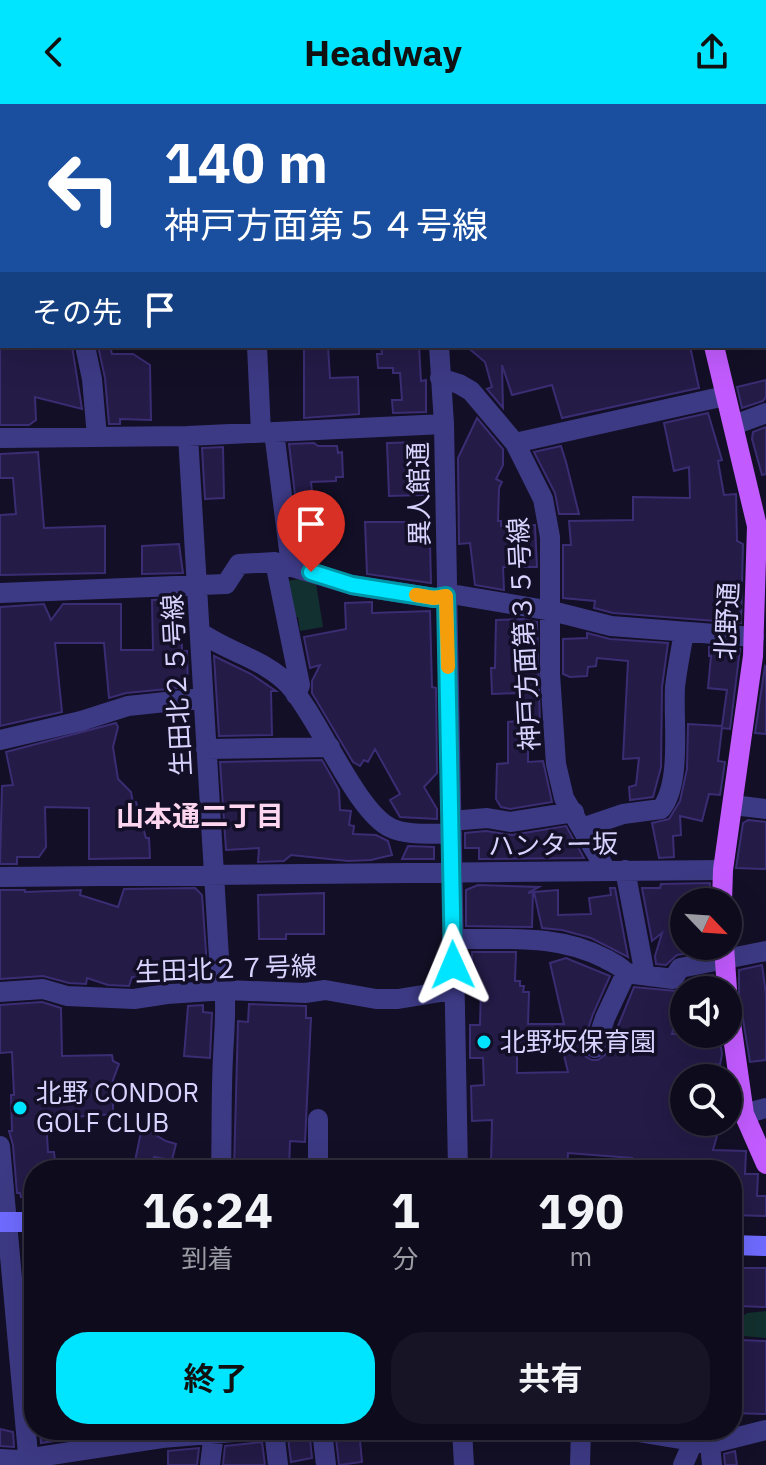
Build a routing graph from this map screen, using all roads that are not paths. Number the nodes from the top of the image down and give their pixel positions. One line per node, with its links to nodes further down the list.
1 (85, 348): 12 (street)
2 (257, 348): 10 (street)
3 (439, 348): 5 (street, 異人館通)
4 (714, 348): 6 (main road, 北野通)
5 (440, 378): 8 (street, 異人館通); 14 (street, 神戸方面第３５号線)
6 (725, 396): 9 (main road, 北野通); 14 (street)
7 (766, 413): 9 (street)
8 (444, 424): 10 (street); 18 (street, 異人館通)
9 (734, 425): 22 (main road, 北野通)
10 (267, 432): 11 (street); 15 (street)
11 (188, 436): 12 (street); 16 (street, 生田北２５号線)
12 (97, 437): 13 (street)
13 (0, 438)
14 (515, 443): 19 (street, 神戸方面第３５号線)
15 (283, 564): 16 (street); 18 (street); 23 (street)
16 (197, 586): 17 (street); 20 (street, 生田北２５号線)
17 (0, 593)
18 (446, 596): 19 (street); 31 (street, 異人館通)
19 (552, 611): 21 (street); 30 (street, 神戸方面第３５号線)
20 (200, 632): 23 (street); 24 (street, 生田北２５号線)
21 (684, 632): 22 (street); 30 (street)
22 (758, 650): 28 (main road, 北野通)
23 (296, 695): 26 (street)
24 (203, 698): 25 (street); 27 (street, 生田北２５号線)
25 (0, 740)
26 (330, 747): 27 (street); 31 (street)
27 (206, 749): 35 (street, 生田北２５号線)
28 (733, 805): 29 (street); 33 (main road, 北野通)
29 (766, 809)
30 (578, 820): 31 (street); 32 (street, 神戸方面第３５号線)
31 (452, 828): 34 (street, 異人館通)
32 (615, 870): 33 (street, ハンター坂); 34 (street, ハンター坂); 42 (street, 神戸方面第３５号線)
33 (723, 870): 37 (main road, 北野通)
34 (452, 874): 35 (street, ハンター坂); 38 (street, 異人館通)
35 (213, 875): 36 (street, ハンター坂); 43 (street, 生田北２５号線)
36 (0, 877)
37 (722, 888)
38 (452, 939): 42 (street); 44 (street, 異人館通)
39 (766, 951): 40 (street)
40 (742, 952)
41 (702, 960): 42 (street)
42 (635, 974): 46 (street)
43 (226, 990): 44 (street, 生田北２７号線); 45 (street, 生田北２７号線); 52 (street, 生田北２５号線)
44 (453, 990): 54 (street, 異人館通)
45 (0, 992)
46 (595, 1048)
47 (735, 1048): 49 (main road)
48 (766, 1108): 49 (street)
49 (744, 1114): 55 (main road)
50 (318, 1119): 53 (street)
51 (0, 1146): 56 (street)
52 (221, 1160)
53 (318, 1160)
54 (458, 1160)
55 (766, 1164)
56 (4, 1222): 59 (street)
57 (742, 1245): 58 (street)
58 (766, 1246)
59 (8, 1314): 60 (street)
60 (24, 1426)
61 (766, 1430): 62 (street)
62 (742, 1438)
63 (26, 1440): 74 (street)
64 (163, 1440): 74 (street)
65 (213, 1440): 75 (street)
66 (275, 1440): 76 (street)
67 (323, 1440): 77 (street)
68 (463, 1440): 78 (street)
69 (581, 1440): 79 (street)
70 (666, 1440): 72 (street)
71 (736, 1440): 72 (street)
72 (705, 1450): 80 (street)
73 (0, 1459): 74 (street)
74 (29, 1461)
75 (210, 1465)
76 (278, 1465)
77 (326, 1465)
78 (464, 1465)
79 (580, 1465)
80 (683, 1465)

